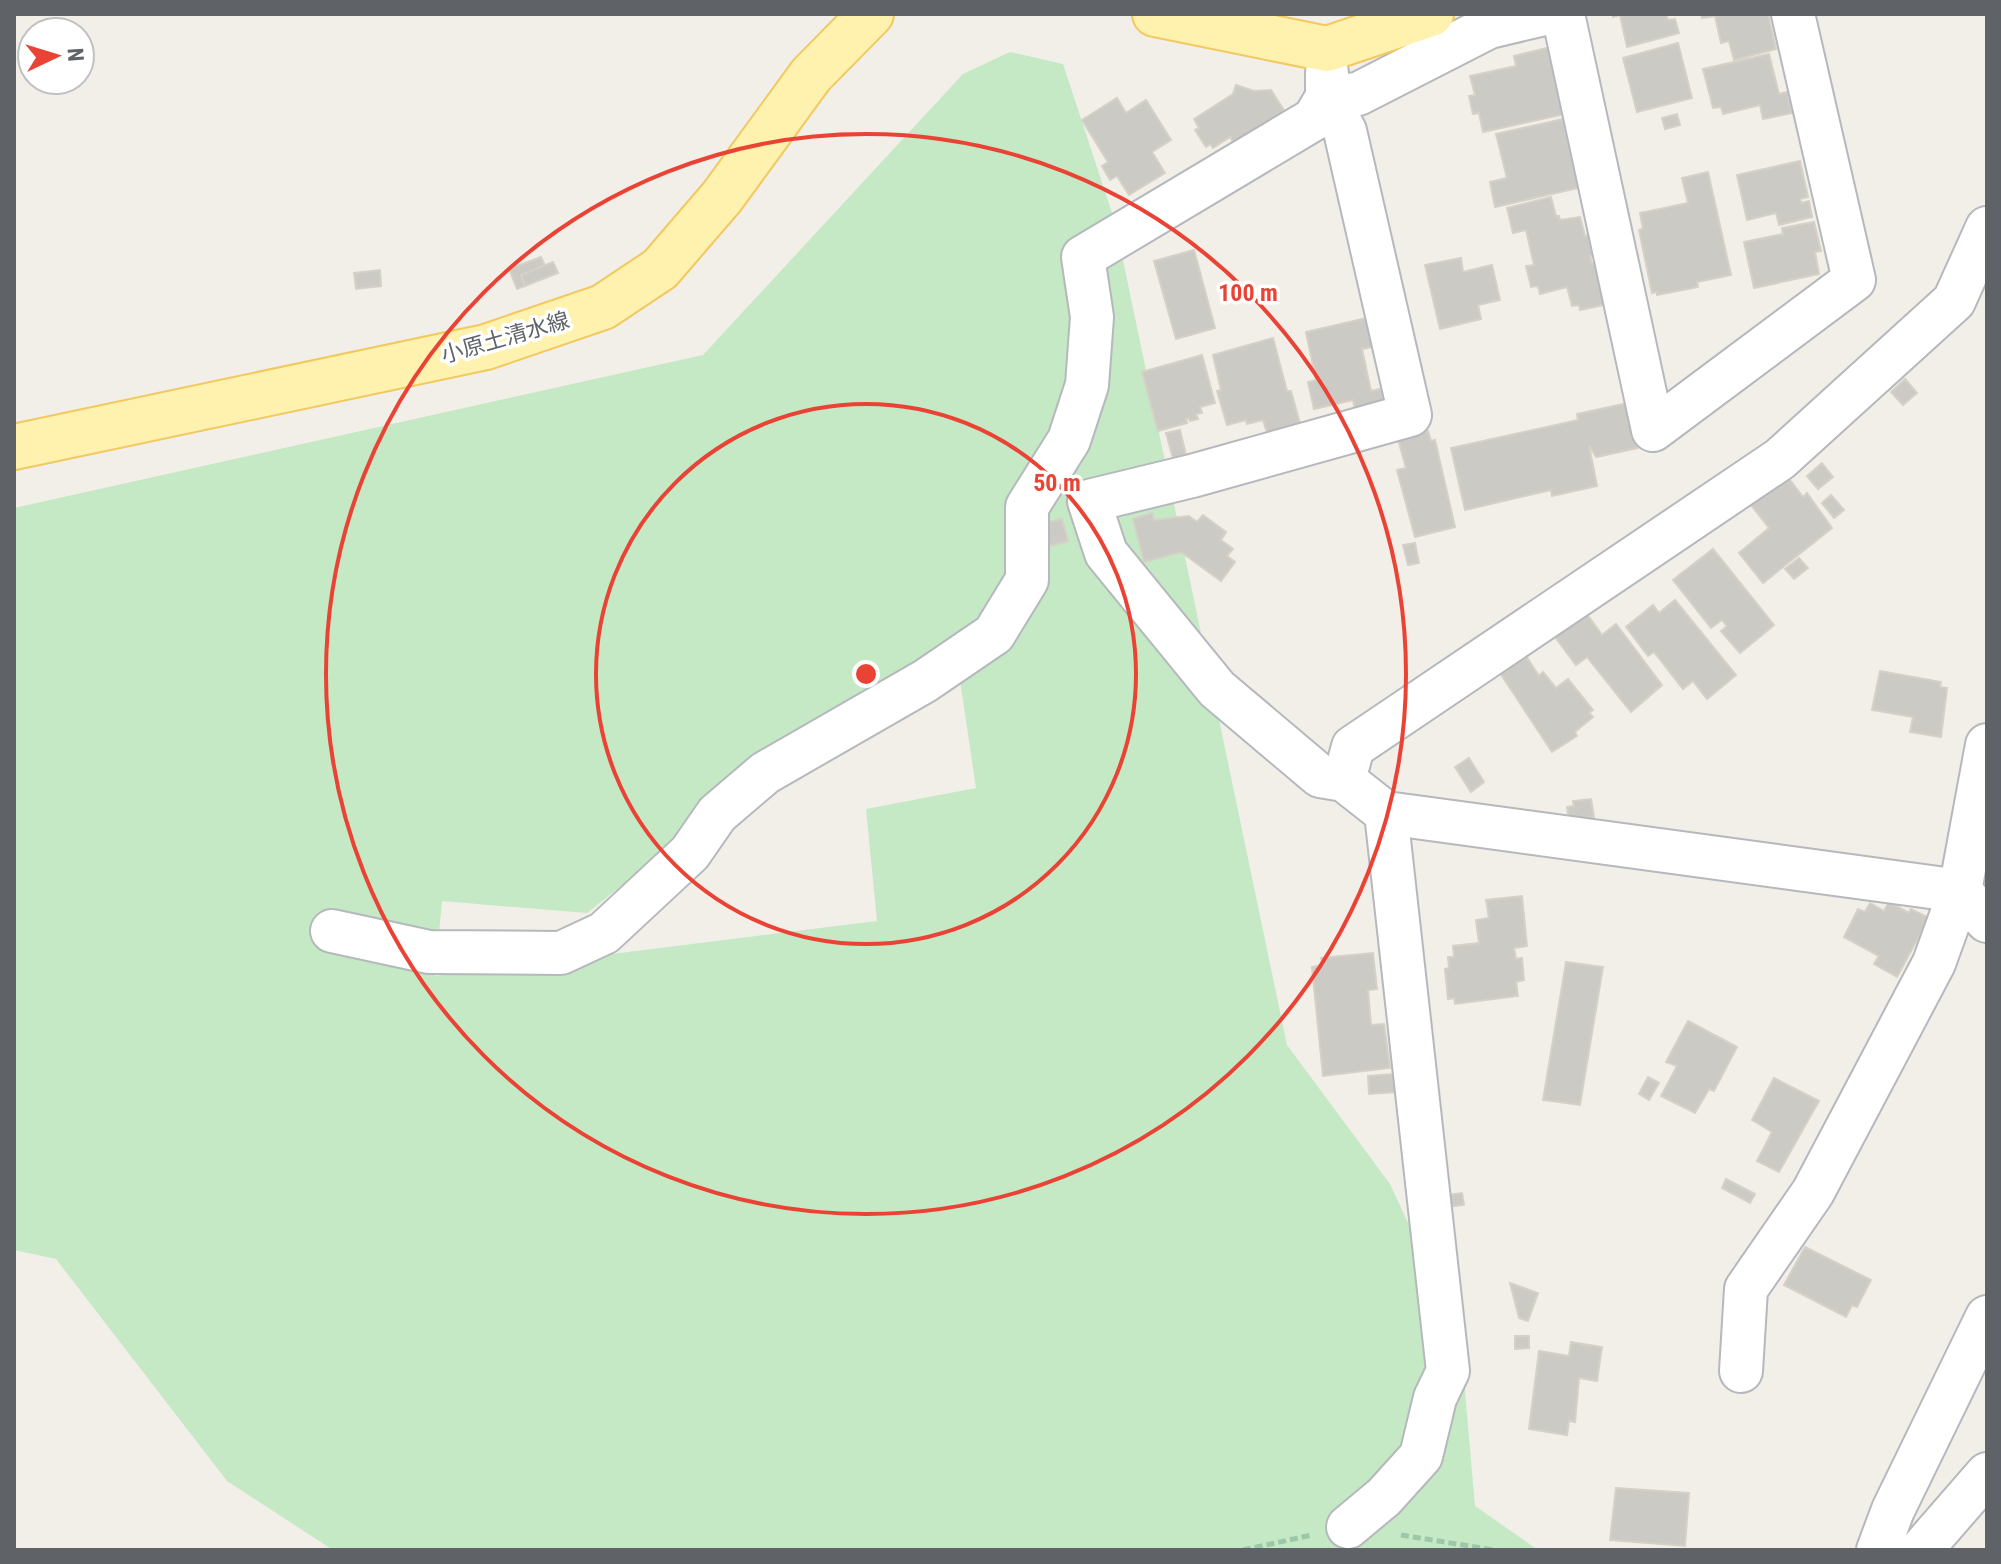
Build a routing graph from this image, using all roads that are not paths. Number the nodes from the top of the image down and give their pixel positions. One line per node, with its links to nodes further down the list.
1 (871, 14): 10 (main road, 小原土清水線)
2 (1155, 14): 7 (main road)
3 (1431, 14): 7 (main road)
4 (1544, 14): 8 (street)
5 (1563, 14): 6 (street)
6 (1793, 14)
7 (1327, 49): 8 (street)
8 (1327, 97): 12 (street); 15 (street)
9 (1987, 228): 12 (street)
10 (14, 447)
11 (1987, 745): 14 (street)
12 (1344, 780): 13 (street)
13 (1386, 813): 14 (street); 19 (street)
14 (1974, 906): 17 (street)
15 (332, 931)
16 (1987, 1317): 20 (street)
17 (1741, 1371)
18 (1987, 1474): 21 (street)
19 (1348, 1527)
20 (1878, 1550)
21 (1921, 1550)

